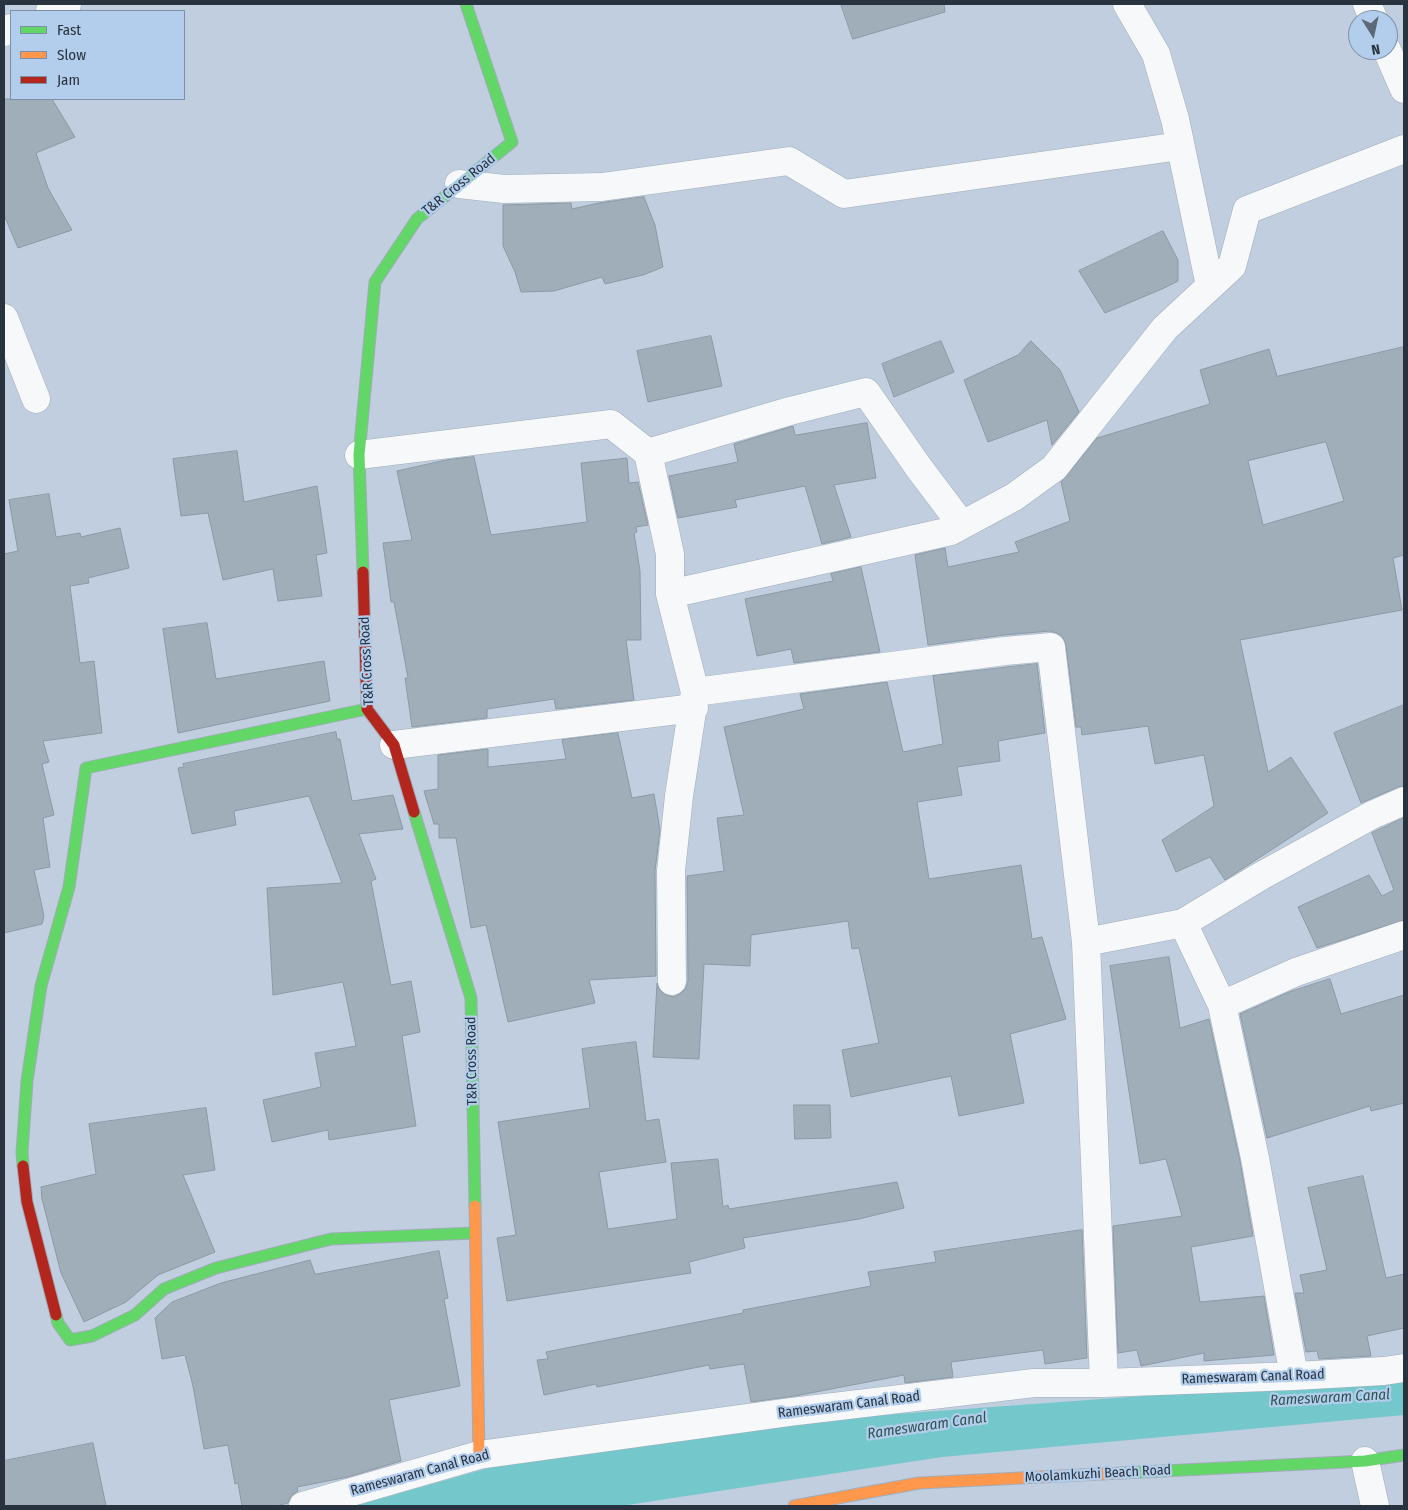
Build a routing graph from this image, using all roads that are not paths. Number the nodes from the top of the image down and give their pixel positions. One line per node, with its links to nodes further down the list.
1 (68, 4): 4 (street)
2 (466, 4): 9 (street, T&R Cross Road)
3 (1127, 4): 7 (street)
4 (53, 10)
5 (1391, 60): 6 (street)
6 (1404, 89)
7 (1180, 146): 9 (street); 10 (street)
8 (1404, 148): 10 (street)
9 (460, 184): 14 (street, T&R Cross Road)
10 (1210, 286): 15 (street)
11 (4, 318): 12 (street)
12 (36, 399)
13 (648, 453): 14 (street); 15 (street); 16 (street)
14 (359, 455): 18 (street, T&R Cross Road)
15 (962, 525): 16 (street)
16 (670, 594): 17 (street)
17 (694, 700): 19 (street); 23 (street); 24 (street)
18 (367, 709): 19 (street, T&R Cross Road); 26 (street)
19 (394, 745): 26 (street, T&R Cross Road)
20 (1404, 801): 21 (street)
21 (1182, 923): 23 (street); 25 (street)
22 (1404, 935): 25 (street)
23 (1086, 942): 29 (street)
24 (672, 981)
25 (1222, 1005): 28 (street)
26 (475, 1233): 30 (street, T&R Cross Road)
27 (1404, 1368): 28 (street, Rameswaram Canal Road)
28 (1294, 1376): 29 (street, Rameswaram Canal Road)
29 (1104, 1383): 30 (street, Rameswaram Canal Road)
30 (479, 1455): 33 (street, Rameswaram Canal Road)
31 (1404, 1455): 32 (street, Moolamkuzhi Beach Road)
32 (1364, 1461): 34 (street, Moolamkuzhi Beach Road); 35 (street)
33 (303, 1506)
34 (794, 1506)
35 (1375, 1506)

